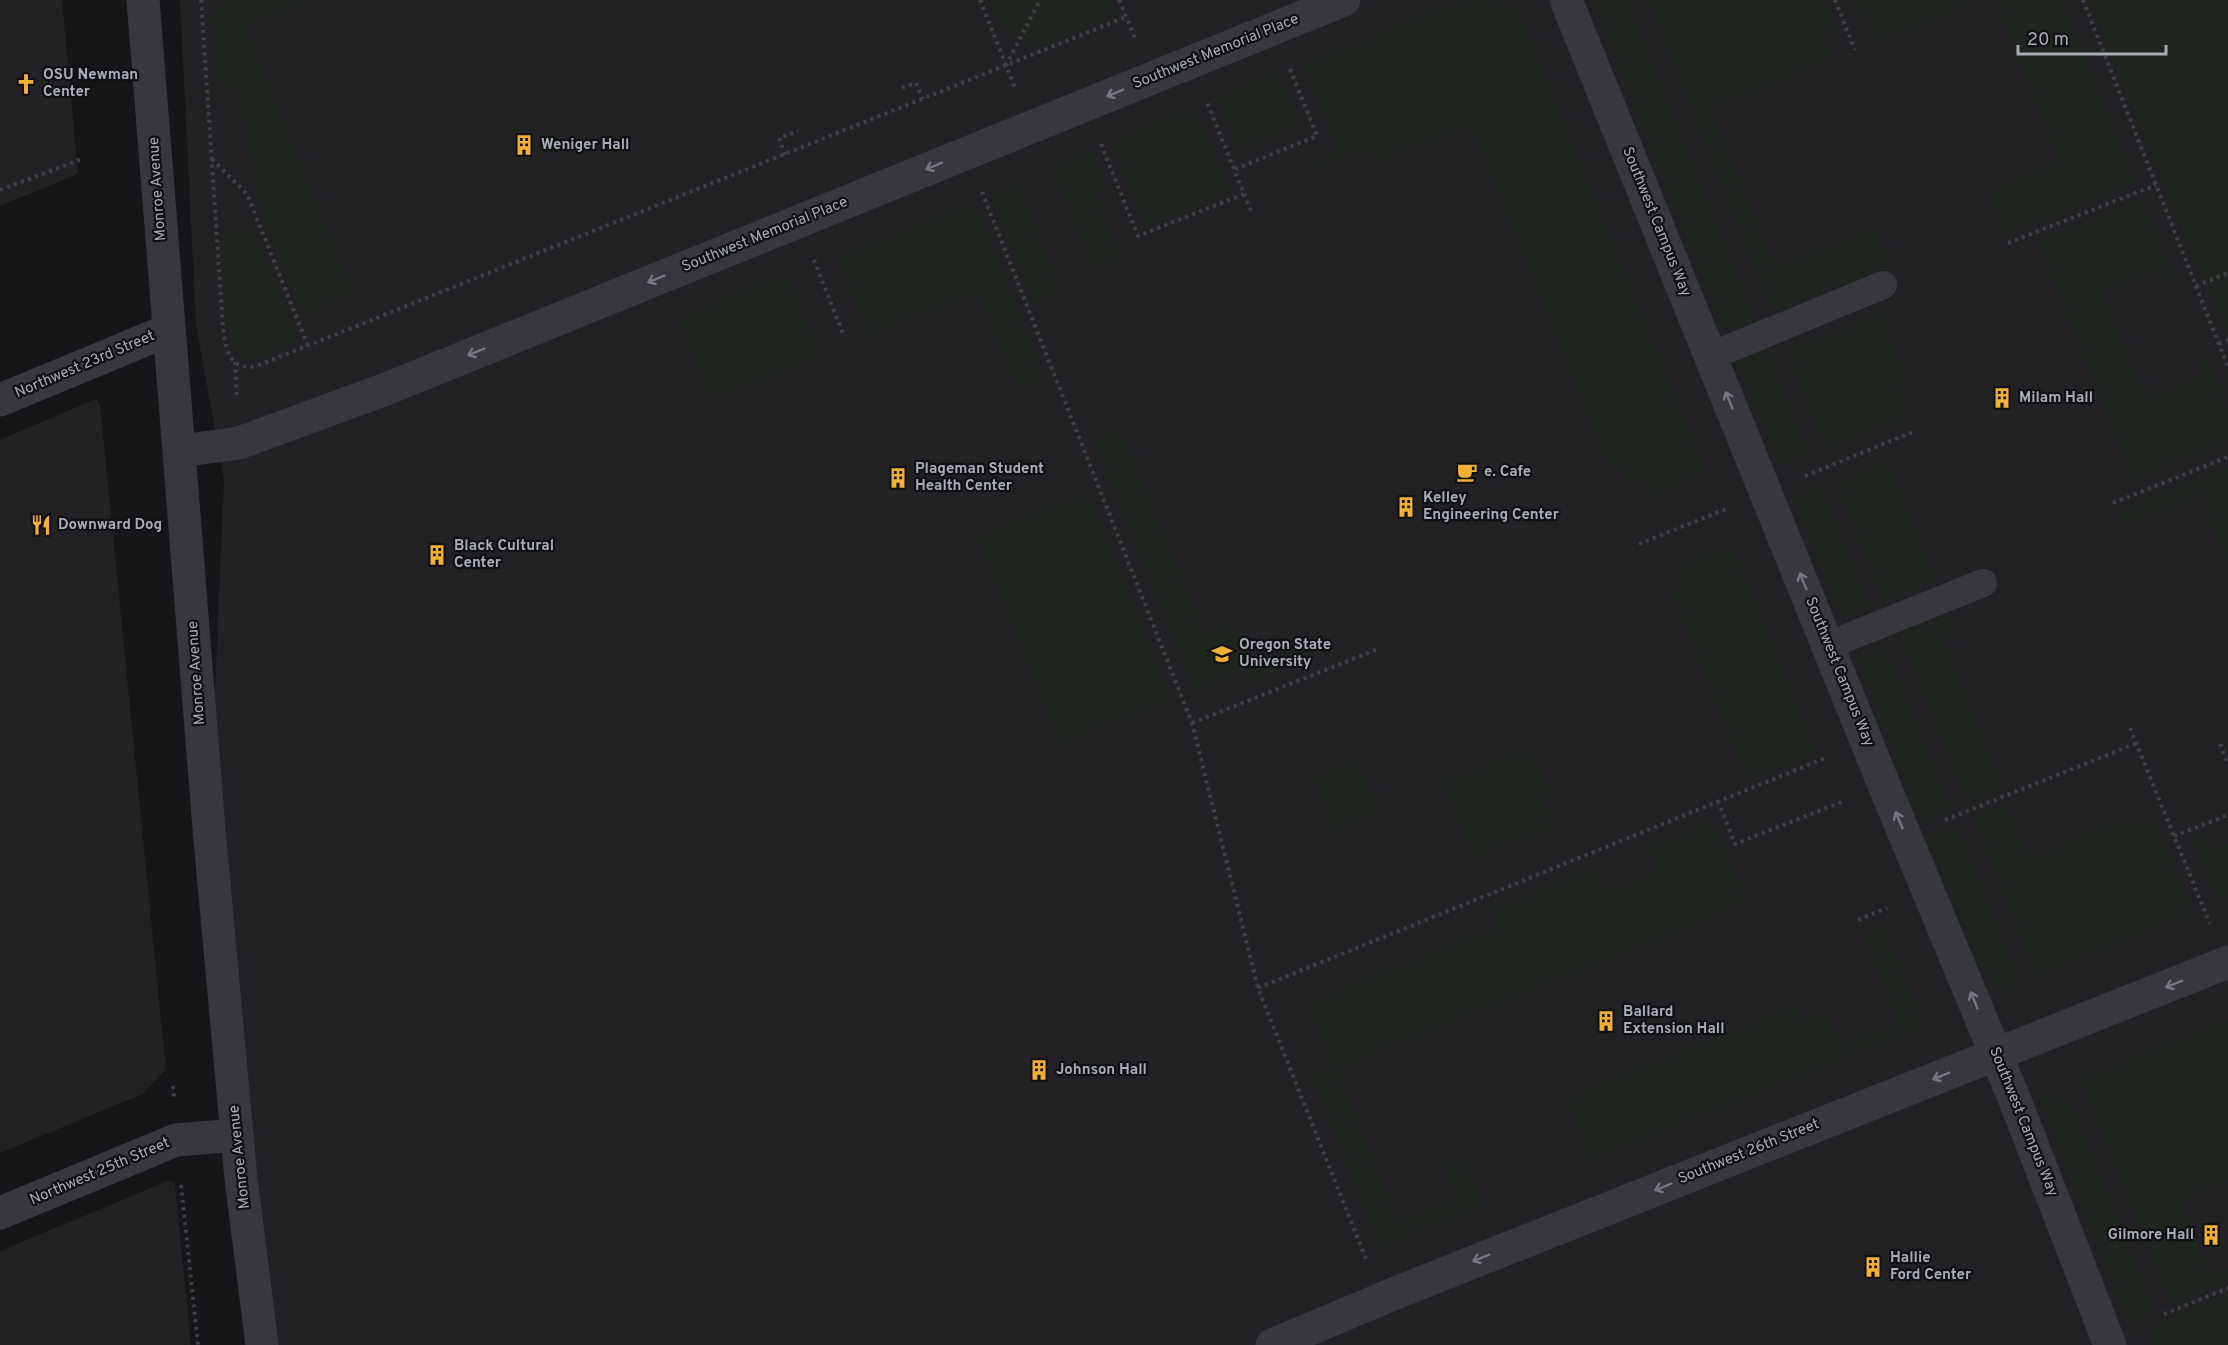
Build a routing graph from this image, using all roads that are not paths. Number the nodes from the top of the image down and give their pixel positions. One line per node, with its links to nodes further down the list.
1 (143, 0): 5 (street, Monroe Avenue)
2 (1344, 0): 8 (street, Southwest Memorial Place, one-way to 8)
3 (1566, 0): 6 (street, Southwest Campus Way)
4 (1883, 285): 6 (lane)
5 (169, 330): 7 (street, Northwest 23rd Street); 8 (street, Monroe Avenue)
6 (1711, 356): 10 (street, Southwest Campus Way, one-way to 6)
7 (0, 400)
8 (181, 451): 13 (street, Monroe Avenue)
9 (1983, 583): 10 (lane)
10 (1829, 645): 12 (street, Southwest Campus Way, one-way to 10)
11 (2228, 962): 12 (street, Southwest 26th Street, one-way to 12)
12 (1996, 1054): 16 (street, Southwest 26th Street, one-way to 16); 17 (street, Southwest Campus Way)
13 (237, 1135): 14 (street, Northwest 25th Street); 15 (street, Monroe Avenue)
14 (0, 1213)
15 (262, 1345)
16 (1272, 1345)
17 (2110, 1345)

